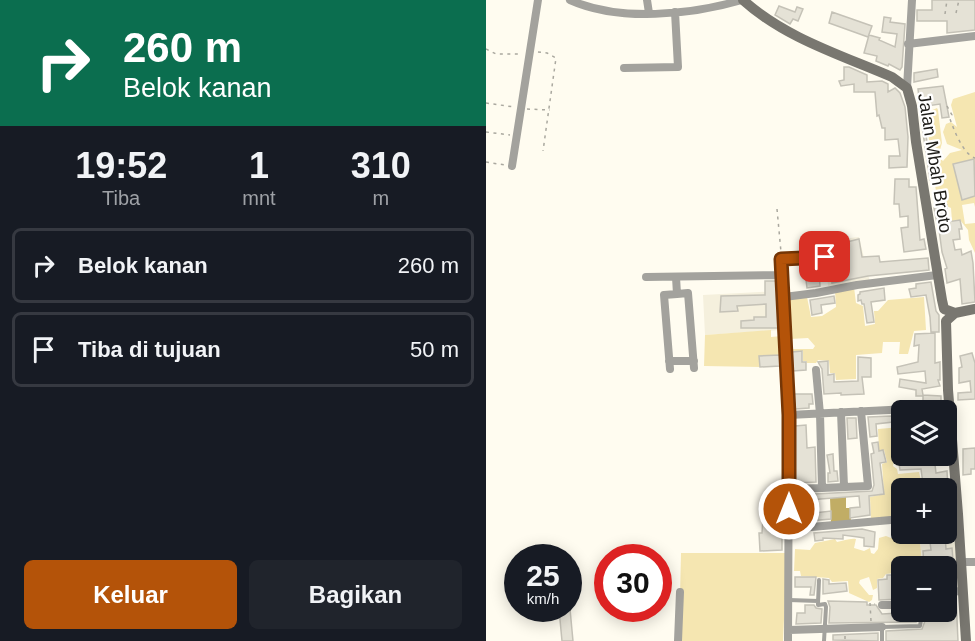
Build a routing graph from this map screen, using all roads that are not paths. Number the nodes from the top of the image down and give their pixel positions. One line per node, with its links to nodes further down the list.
1 (538, 0): 12 (street)
2 (570, 0): 7 (street)
3 (647, 0): 7 (street)
4 (743, 0): 6 (street); 11 (main road, Jalan Mbah Broto)
5 (912, 0): 9 (street)
6 (675, 12): 7 (street); 10 (street)
7 (649, 13)
8 (975, 36): 9 (street)
9 (908, 44): 11 (street)
10 (624, 68)
11 (907, 88): 15 (main road, Jalan Mbah Broto)
12 (512, 165)
13 (825, 257): 14 (street)
14 (783, 275): 17 (street); 19 (street)
15 (937, 275): 19 (street); 21 (main road, Jalan Mbah Broto)
16 (646, 277): 17 (street)
17 (676, 277): 18 (street)
18 (677, 294): 18 (street)
19 (784, 297): 28 (street)
20 (975, 309): 21 (main road)
21 (948, 314): 23 (main road, Jalan Mbah Broto)
22 (816, 370): 27 (street)
23 (950, 400)
24 (891, 410): 25 (street)
25 (861, 411): 26 (street); 30 (street)
26 (841, 412): 27 (street); 30 (street)
27 (820, 414): 28 (street); 31 (street)
28 (789, 415): 32 (street)
29 (954, 466): 33 (main road, Jalan Mbah Broto)
30 (844, 487): 31 (street)
31 (822, 488): 32 (street)
32 (789, 489): 35 (street)
33 (958, 514): 36 (main road, Jalan Mbah Broto)
34 (891, 520): 35 (street)
35 (789, 529): 42 (street)
36 (961, 562): 37 (street); 40 (main road, Jalan Mbah Broto)
37 (975, 562)
38 (819, 580): 43 (lane)
39 (957, 591): 40 (street)
40 (963, 591): 54 (main road, Jalan Mbah Broto)
41 (680, 592): 50 (street)
42 (789, 600): 43 (lane); 49 (street)
43 (818, 601): 48 (lane)
44 (882, 605): 45 (street)
45 (891, 605)
46 (921, 622): 47 (lane)
47 (882, 627): 48 (street); 53 (lane)
48 (825, 629): 49 (street); 52 (lane)
49 (789, 630): 51 (street)
50 (678, 641)
51 (788, 641)
52 (824, 641)
53 (882, 641)
54 (966, 641)

